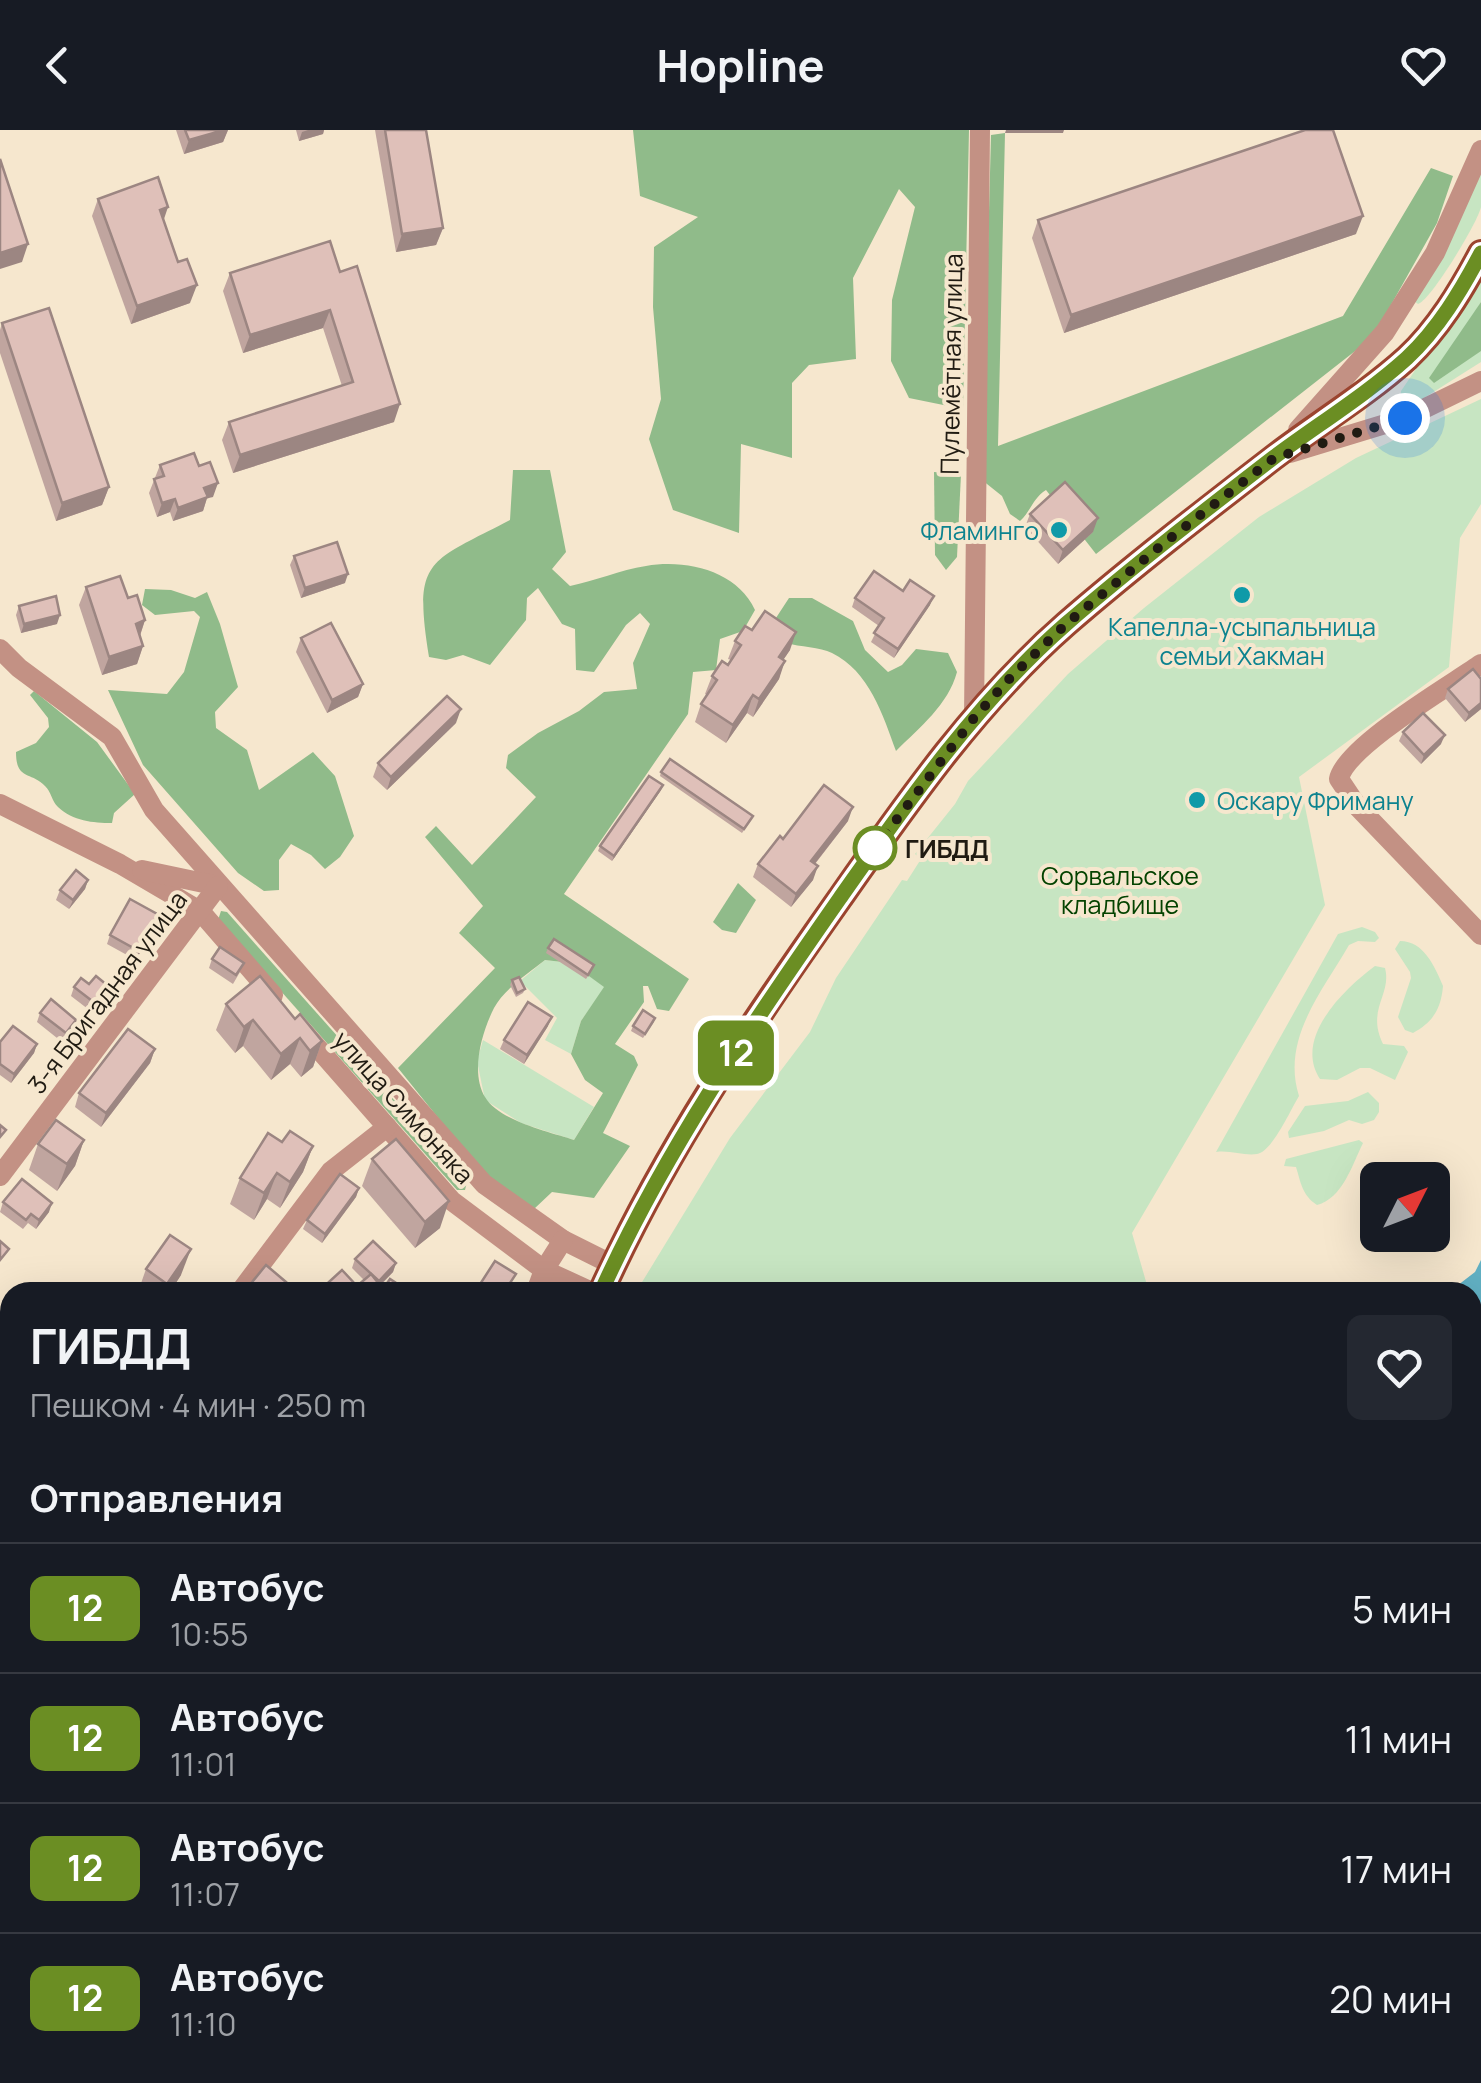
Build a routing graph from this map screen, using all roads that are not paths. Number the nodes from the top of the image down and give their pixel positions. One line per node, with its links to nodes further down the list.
1 (980, 130): 8 (street, Пулемётная улица)
2 (1481, 150): 5 (street)
3 (1481, 253): 5 (main road)
4 (1481, 382): 5 (street)
5 (1274, 458): 8 (main road)
6 (0, 649): 10 (street)
7 (1481, 664): 15 (street)
8 (974, 718): 19 (main road)
9 (0, 804): 11 (street, улица Симоняка)
10 (164, 822): 12 (street); 13 (street, улица Симоняка)
11 (120, 864): 12 (street); 14 (street, улица Симоняка)
12 (185, 880): 13 (street); 14 (street)
13 (218, 886): 14 (street, 3-я Бригадная улица); 18 (street, улица Симоняка)
14 (200, 912): 16 (street, улица Симоняка); 17 (street, 3-я Бригадная улица)
15 (1481, 935)
16 (386, 1127): 20 (street, улица Симоняка); 21 (street)
17 (0, 1176)
18 (562, 1240): 19 (street, улица Симоняка); 20 (street)
19 (613, 1264): 24 (main road)
20 (544, 1270): 22 (street); 23 (street, улица Симоняка)
21 (248, 1282)
22 (540, 1282)
23 (570, 1282)
24 (605, 1282)

